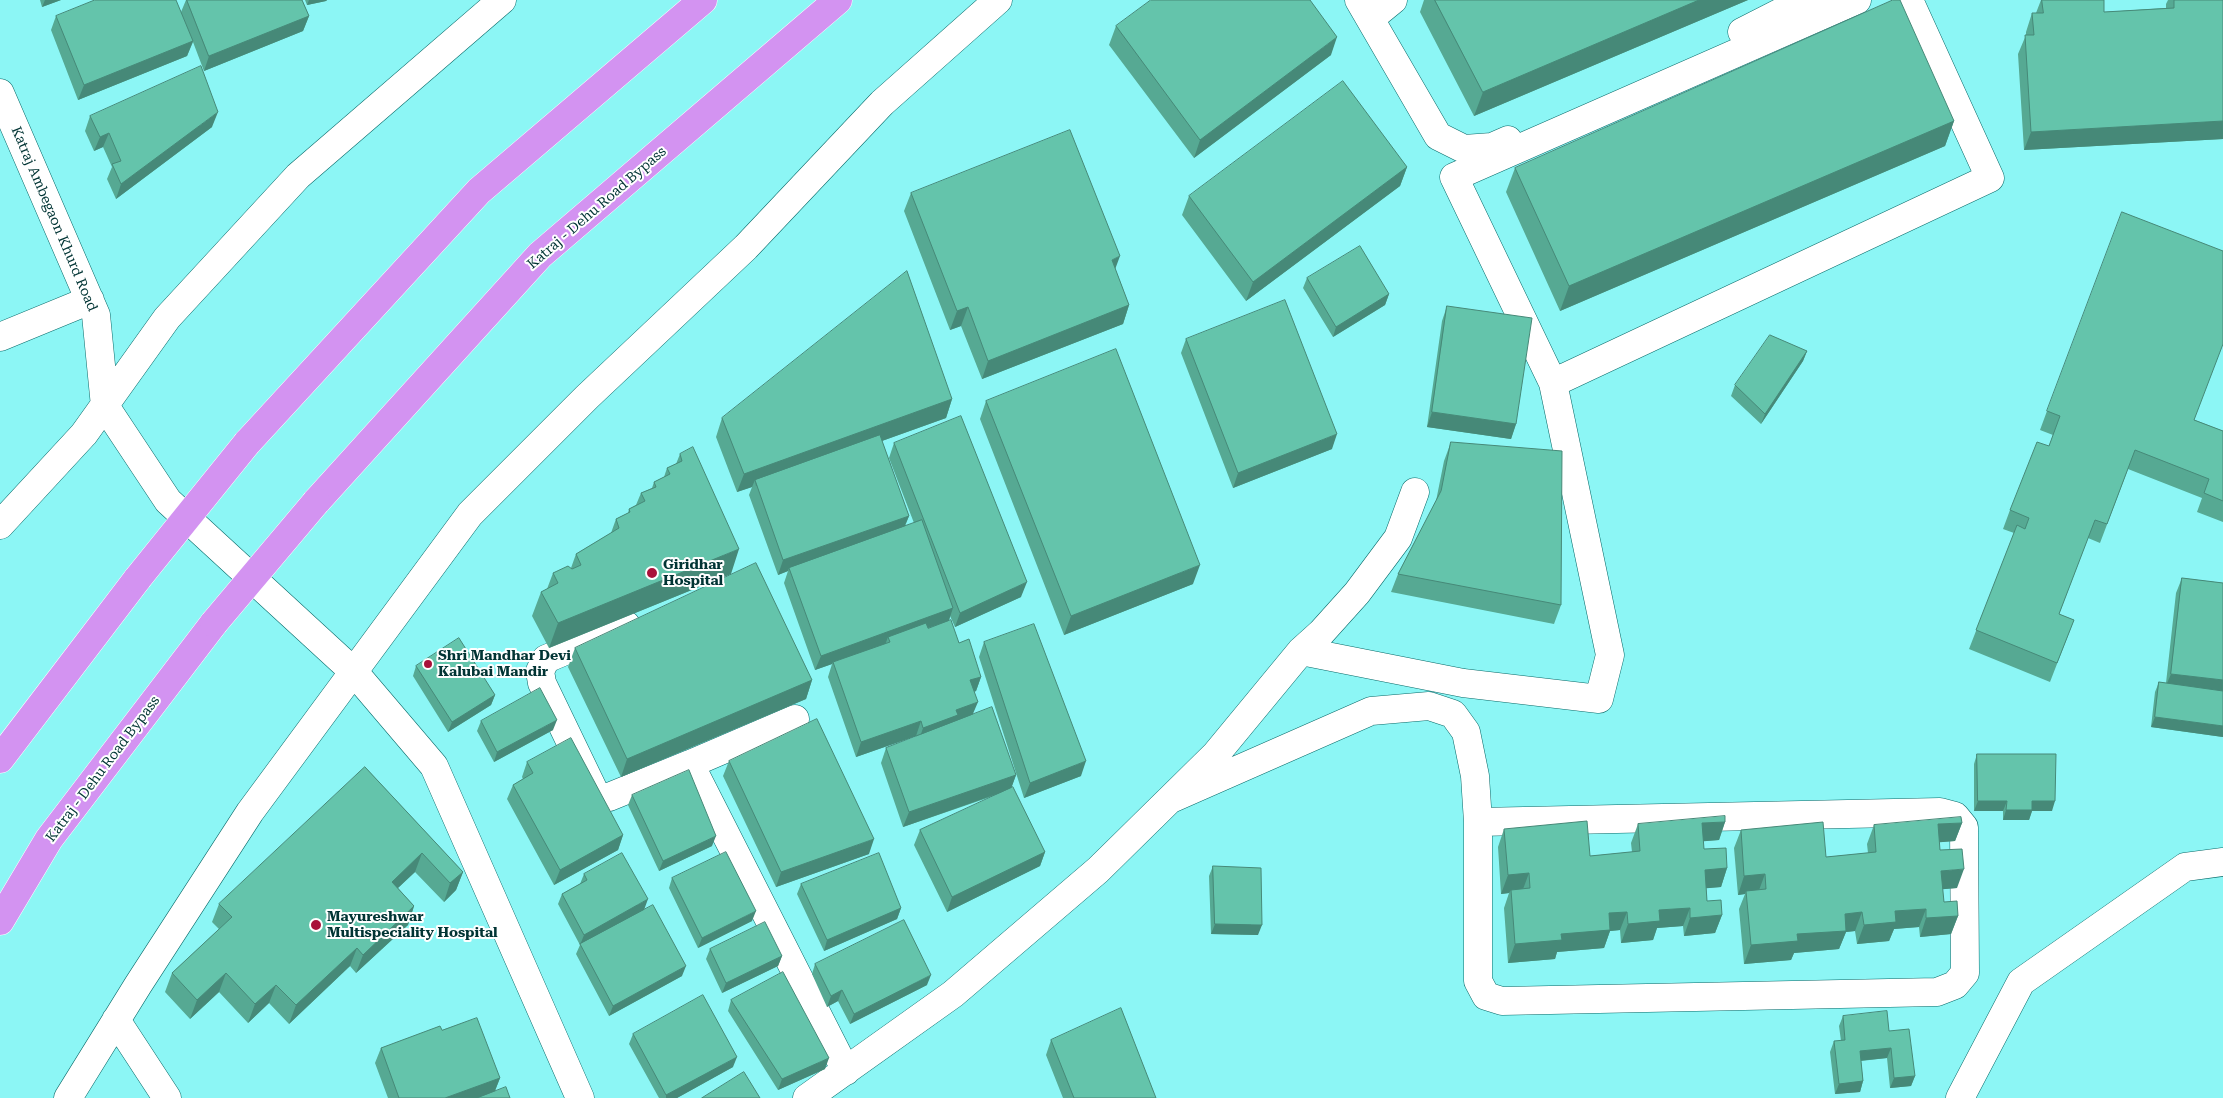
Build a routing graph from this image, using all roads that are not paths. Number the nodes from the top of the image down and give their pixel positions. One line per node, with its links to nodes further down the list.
1 (502, 0): 14 (street)
2 (703, 0): 21 (highway, bridge)
3 (838, 0): 26 (highway, Katraj - Dehu Road Bypass, bridge)
4 (998, 0): 19 (street)
5 (1393, 0): 9 (street)
6 (1819, 0): 9 (street)
7 (1857, 0): 13 (street)
8 (1909, 0): 13 (street)
9 (1365, 9)
10 (0, 92): 11 (street, Katraj Ambegaon Khurd Road)
11 (90, 300): 12 (street); 14 (street, Katraj Ambegaon Khurd Road)
12 (0, 337)
13 (1553, 383): 18 (street)
14 (105, 406): 16 (street); 19 (street)
15 (1414, 492): 18 (street)
16 (0, 525)
17 (648, 616): 22 (street)
18 (1302, 651): 23 (street)
19 (354, 672): 27 (street); 31 (street)
20 (795, 719): 22 (street)
21 (0, 759)
22 (690, 764): 28 (street)
23 (1171, 798): 24 (street); 28 (street)
24 (1478, 822): 24 (street)
25 (2223, 862): 33 (street)
26 (0, 921)
27 (116, 1020): 29 (street); 30 (street)
28 (846, 1071): 32 (street)
29 (68, 1098)
30 (167, 1098)
31 (580, 1098)
32 (807, 1098)
33 (1960, 1098)

